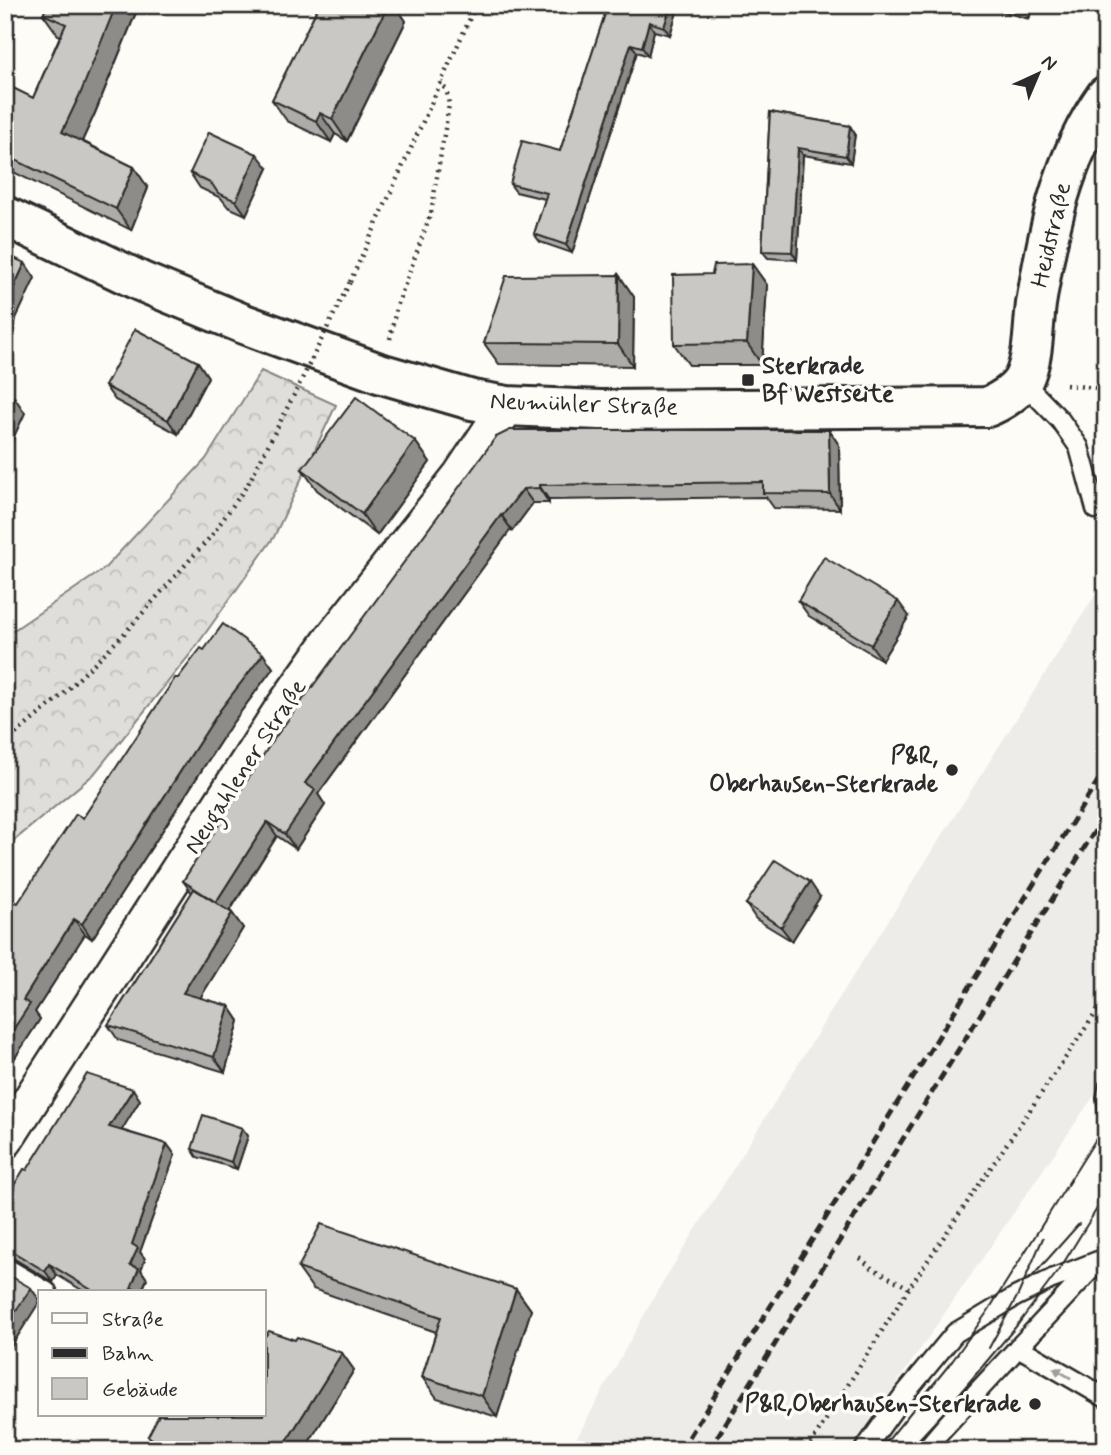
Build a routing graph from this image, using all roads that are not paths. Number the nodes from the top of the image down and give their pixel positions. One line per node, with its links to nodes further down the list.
1 (1106, 96): 3 (main road, Heidstraße)
2 (5, 216): 4 (main road, Neumühler Straße)
3 (1023, 382): 4 (main road, Neumühler Straße); 5 (lane)
4 (507, 407): 6 (street, Neugahlener Straße)
5 (1096, 509)
6 (5, 1140)
7 (1103, 1258): 10 (lane); 12 (lane)
8 (5, 1267): 9 (lane)
9 (44, 1290)
10 (1018, 1347): 11 (lane, one-way to 10); 13 (lane)
11 (1106, 1398)
12 (864, 1450)
13 (923, 1450)

